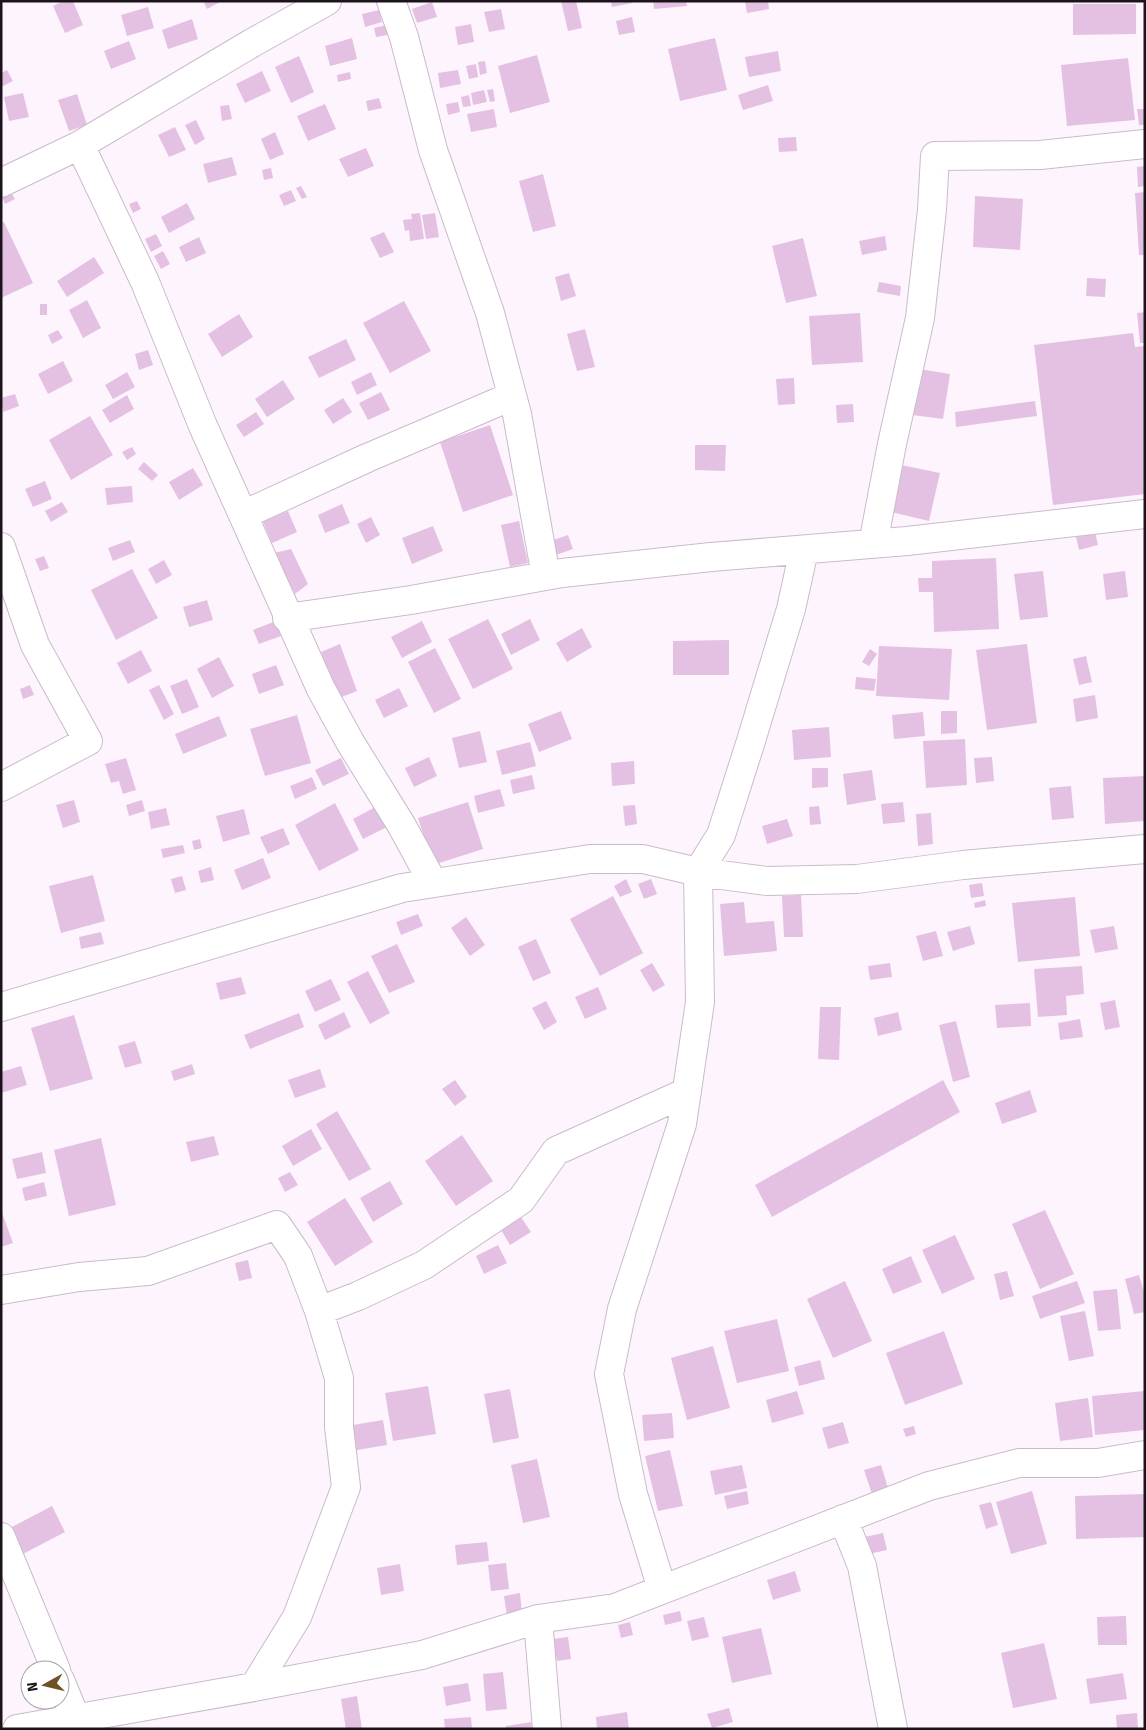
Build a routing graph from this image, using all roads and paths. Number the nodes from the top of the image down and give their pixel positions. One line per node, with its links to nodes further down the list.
1 (327, 1): 4 (street)
2 (391, 1): 6 (street)
3 (1145, 144): 9 (street)
4 (80, 145): 5 (street); 8 (street)
5 (1, 183)
6 (512, 396): 8 (street); 12 (street)
7 (1145, 514): 9 (street)
8 (243, 515): 13 (street)
9 (873, 544): 11 (street)
10 (1, 547): 14 (street)
11 (804, 550): 12 (street); 16 (street)
12 (546, 576): 13 (street)
13 (287, 618): 17 (street)
14 (1, 787)
15 (1145, 850): 16 (street)
16 (698, 872): 17 (street); 19 (street)
17 (433, 883): 18 (street)
18 (1, 1007)
19 (687, 1092): 21 (street); 25 (street)
20 (1, 1290): 21 (street)
21 (319, 1311): 28 (street)
22 (1145, 1455): 23 (street)
23 (843, 1519): 25 (street); 33 (street)
24 (1, 1537): 27 (street)
25 (662, 1589): 26 (street)
26 (538, 1619): 28 (street); 32 (street)
27 (52, 1660)
28 (254, 1687): 30 (street)
29 (70, 1704): 30 (street)
30 (76, 1719): 31 (street)
31 (17, 1729)
32 (547, 1729)
33 (894, 1729)

